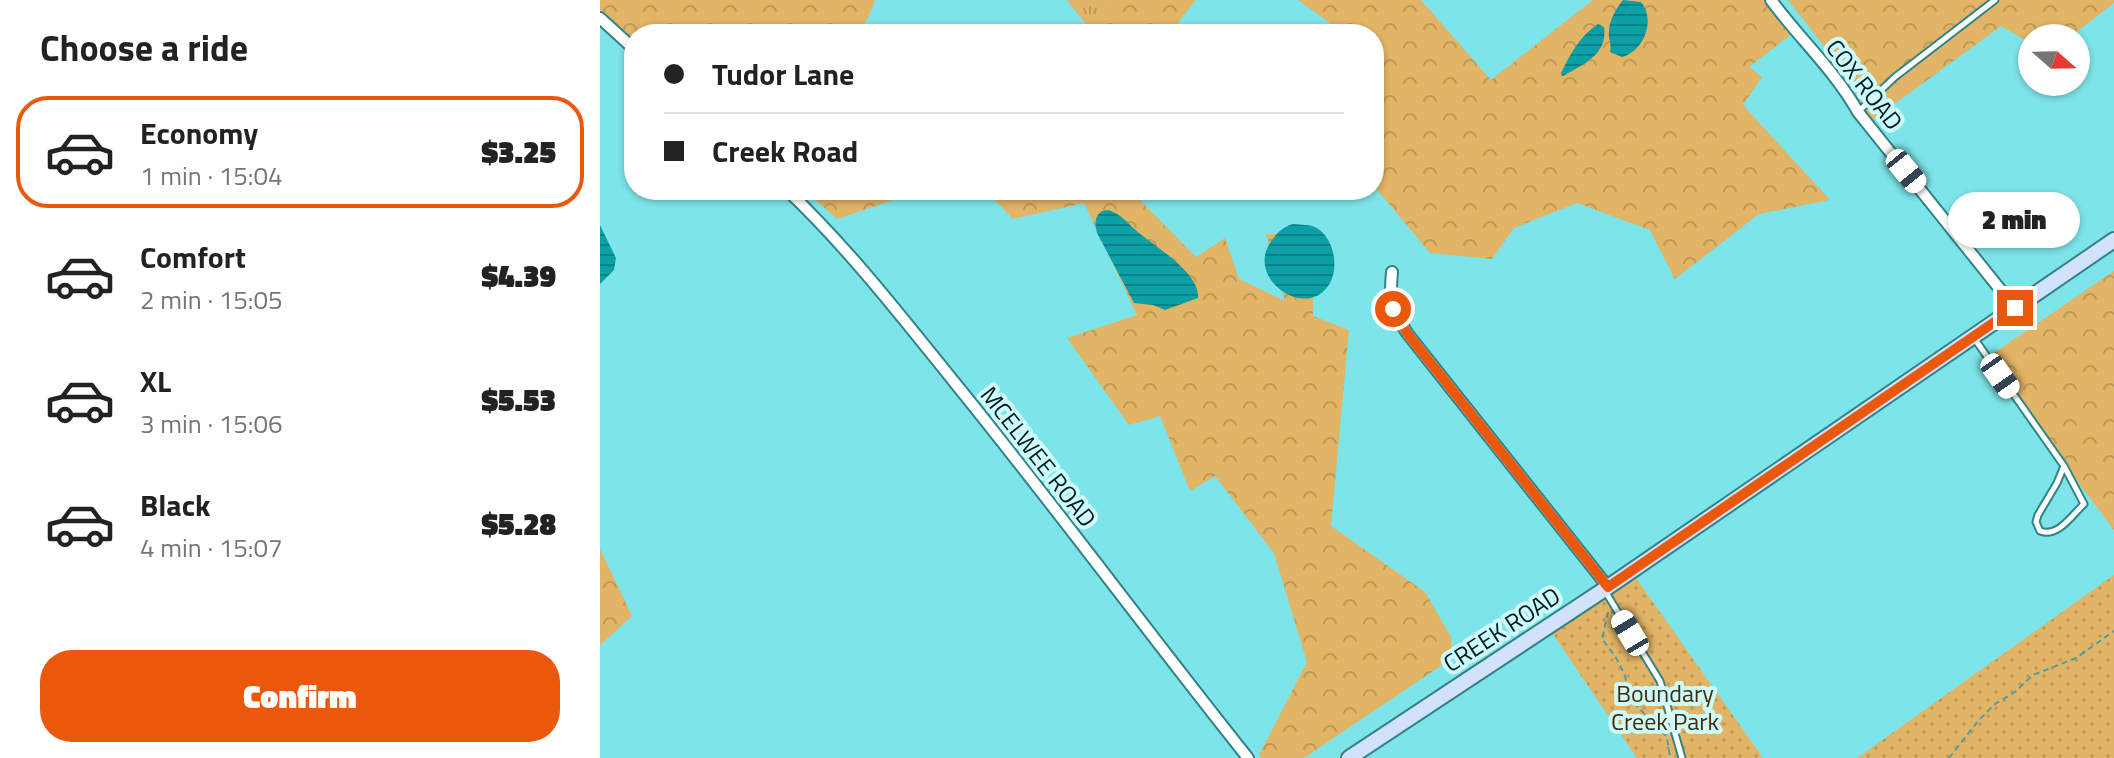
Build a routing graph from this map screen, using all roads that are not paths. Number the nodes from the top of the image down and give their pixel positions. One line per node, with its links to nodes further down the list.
1 (1771, 0): 5 (street, COX ROAD)
2 (1995, 0): 5 (lane)
3 (600, 18): 4 (street)
4 (624, 40)
5 (1858, 112): 9 (street, COX ROAD)
6 (797, 200): 13 (street, MCELWEE ROAD)
7 (2114, 240): 9 (main road, CREEK ROAD)
8 (1392, 272): 12 (street)
9 (2015, 308): 10 (main road, CREEK ROAD)
10 (1973, 337): 11 (lane); 12 (main road, CREEK ROAD)
11 (2064, 466): 11 (lane)
12 (1606, 588): 14 (main road, CREEK ROAD); 15 (lane)
13 (1248, 758)
14 (1349, 758)
15 (1682, 758)

